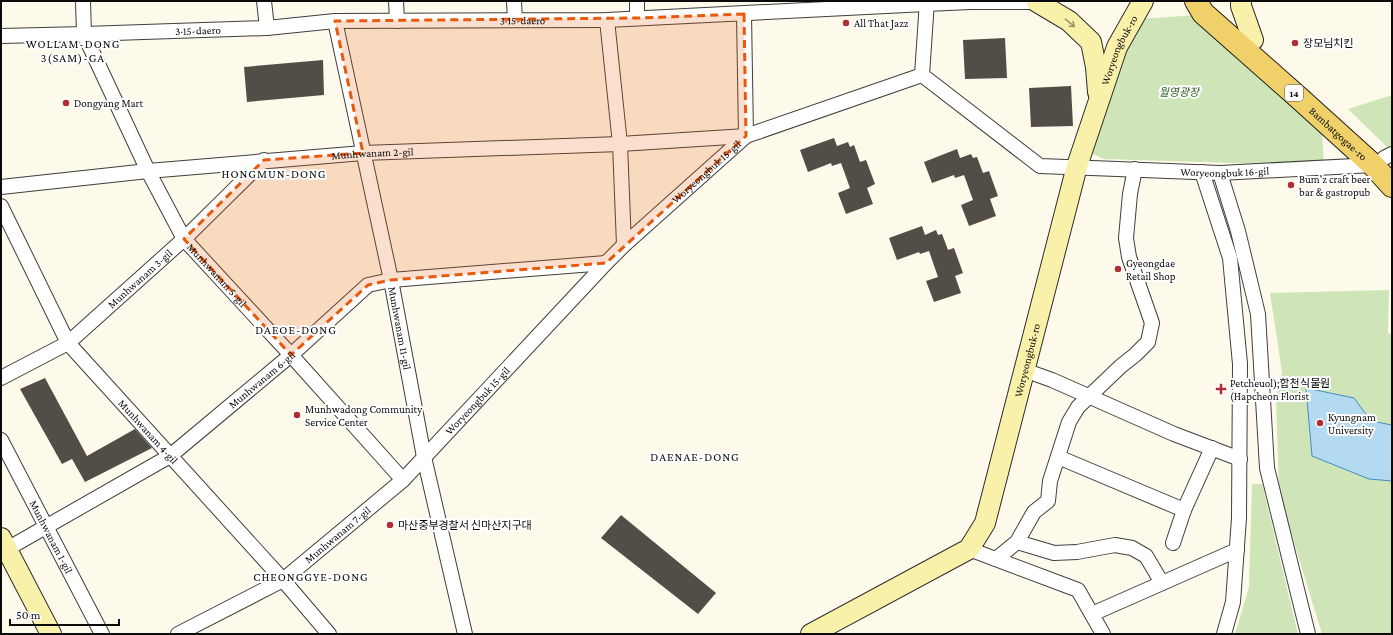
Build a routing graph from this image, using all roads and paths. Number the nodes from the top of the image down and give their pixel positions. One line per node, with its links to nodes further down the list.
1 (82, 1): 19 (street)
2 (264, 1): 18 (street)
3 (396, 1): 17 (street)
4 (514, 1): 14 (street)
5 (637, 1): 13 (street)
6 (1040, 1): 11 (street, 3·15-daero); 23 (main road, one-way to 23)
7 (1143, 1): 23 (main road, Woryeongbuk-ro)
8 (1196, 1): 28 (main road, Bambatgogae-ro / 14)
9 (1210, 1): 21 (main road, Bambatgogae-ro / 14)
10 (1241, 1): 21 (main road)
11 (926, 2): 12 (street, 3·15-daero); 22 (street)
12 (744, 14): 13 (street, 3·15-daero); 24 (street)
13 (637, 18): 15 (street, 3·15-daero)
14 (515, 20): 15 (street, 3·15-daero); 17 (street, 3·15-daero)
15 (607, 20): 25 (street)
16 (335, 21): 17 (street, 3·15-daero); 18 (street, 3·15-daero); 26 (street, Munhwanam 11-gil)
17 (397, 21)
18 (266, 28): 19 (street, 3·15-daero)
19 (84, 34): 20 (street, 3·15-daero); 31 (street, Munhwanam 5-gil)
20 (1, 36)
21 (1253, 40): 28 (main road, Bambatgogae-ro / 14)
22 (922, 75): 24 (street, Woryeongbuk 15-gil); 29 (street)
23 (1099, 100): 29 (main road, Woryeongbuk-ro)
24 (746, 136): 25 (street, Munhwanam 2-gil); 38 (street, Woryeongbuk 15-gil)
25 (620, 144): 26 (street, Munhwanam 2-gil); 38 (street)
26 (363, 152): 27 (street, Munhwanam 2-gil); 40 (street, Munhwanam 11-gil)
27 (264, 160): 31 (street, Munhwanam 2-gil); 37 (street, Munhwanam 3-gil)
28 (1385, 161): 33 (street, Woryeongbuk 16-gil); 34 (main road, Bambatgogae-ro / 14)
29 (1077, 166): 30 (street, Woryeongbuk 16-gil); 43 (main road, Woryeongbuk-ro)
30 (1135, 169): 32 (street, Woryeongbuk 16-gil); 45 (street)
31 (148, 171): 35 (street, Munhwanam 2-gil); 37 (street, Munhwanam 5-gil)
32 (1202, 172): 33 (street, Woryeongbuk 16-gil); 51 (street)
33 (1220, 173): 72 (street)
34 (1392, 186)
35 (1, 187)
36 (1, 206): 41 (street, Munhwanam 4-gil)
37 (184, 239): 41 (street, Munhwanam 3-gil); 42 (street, Munhwanam 5-gil)
38 (624, 245): 39 (street, Woryeongbuk 15-gil)
39 (606, 263): 40 (street, Munhwanam 6-gil); 49 (street, Woryeongbuk 15-gil)
40 (391, 280): 42 (street, Munhwanam 6-gil); 49 (street, Munhwanam 11-gil)
41 (68, 343): 44 (street, Munhwanam 3-gil); 48 (street, Munhwanam 4-gil)
42 (291, 355): 48 (street, Munhwanam 6-gil); 52 (street, Munhwanam 5-gil)
43 (1024, 370): 45 (street); 58 (main road, Woryeongbuk-ro)
44 (1, 378)
45 (1088, 397): 47 (street); 50 (street)
46 (1, 440): 54 (street, Munhwanam 1-gil)
47 (1212, 448): 51 (street); 53 (street)
48 (170, 456): 54 (street, Munhwanam 6-gil); 61 (street, Munhwanam 4-gil)
49 (424, 456): 52 (street, Munhwanam 7-gil); 68 (street, Munhwanam 11-gil)
50 (1058, 456): 53 (street); 55 (street)
51 (1240, 459): 59 (street)
52 (403, 480): 61 (street, Munhwanam 7-gil)
53 (1184, 510): 56 (street)
54 (47, 526): 57 (street, Munhwanam 6-gil); 65 (street, Munhwanam 1-gil)
55 (1017, 542): 60 (street); 62 (street)
56 (1173, 543)
57 (3, 545): 64 (main road)
58 (969, 549): 60 (street); 69 (main road)
59 (1237, 550): 62 (street); 71 (street)
60 (996, 559): 63 (street)
61 (283, 580): 66 (street, Munhwanam 7-gil); 67 (street, Munhwanam 4-gil)
62 (1162, 583): 63 (street)
63 (1092, 614): 70 (street)
64 (51, 634)
65 (102, 634)
66 (178, 634)
67 (329, 634)
68 (466, 634)
69 (811, 634)
70 (1103, 634)
71 (1224, 634)
72 (1308, 634)

